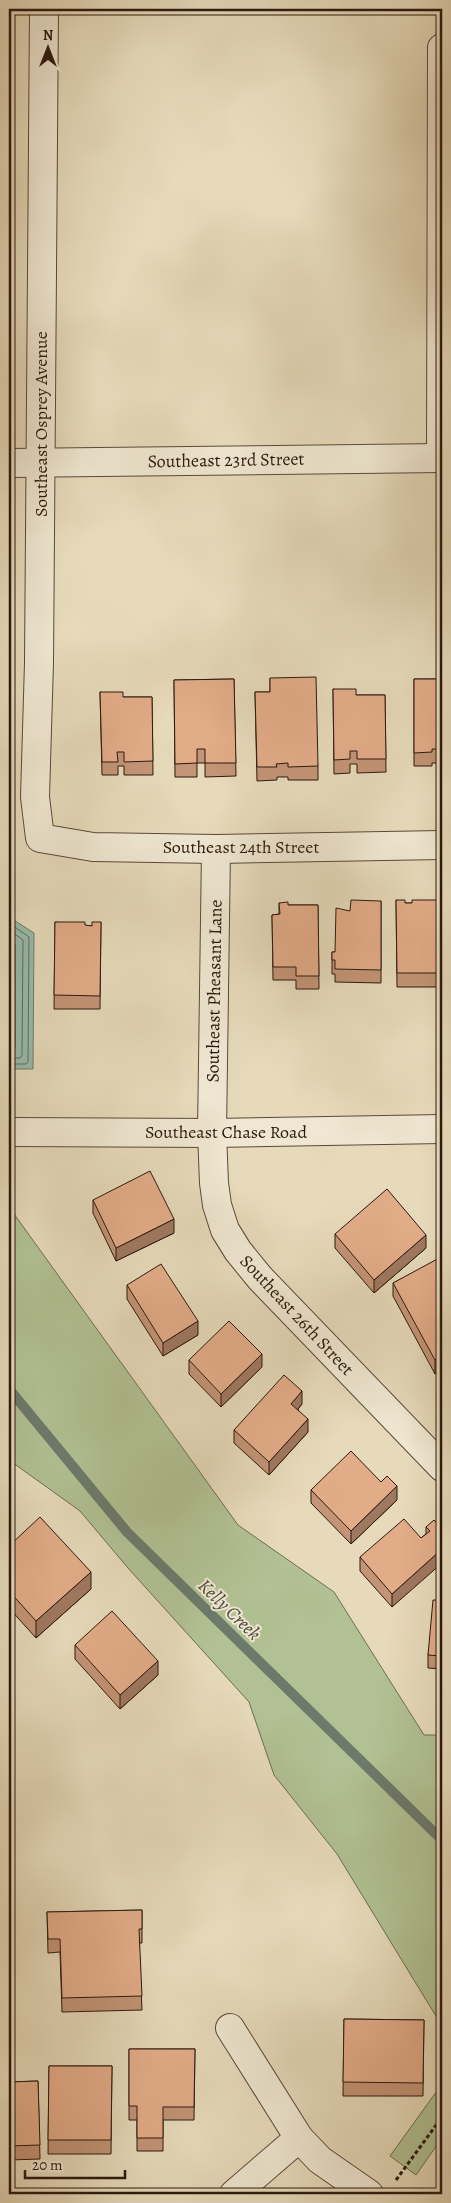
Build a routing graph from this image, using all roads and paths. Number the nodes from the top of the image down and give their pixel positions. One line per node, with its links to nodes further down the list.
1 (44, 9): 6 (street, Southeast Osprey Avenue)
2 (442, 48): 3 (street)
3 (442, 56): 4 (street)
4 (442, 458): 6 (street, Southeast 23rd Street)
5 (9, 463): 6 (street, Southeast 23rd Street)
6 (41, 463): 7 (street, Southeast Osprey Avenue)
7 (40, 838): 9 (street, Southeast 24th Street)
8 (442, 845): 9 (street, Southeast 24th Street)
9 (216, 849): 12 (street, Southeast Pheasant Lane)
10 (442, 1129): 12 (street, Southeast Chase Road)
11 (9, 1132): 12 (street, Southeast Chase Road)
12 (212, 1133): 13 (street, Southeast 26th Street)
13 (442, 1467)
14 (230, 2028): 16 (street)
15 (442, 2117): 17 (path)
16 (299, 2138): 17 (street); 18 (street)
17 (380, 2190)
18 (234, 2194)

